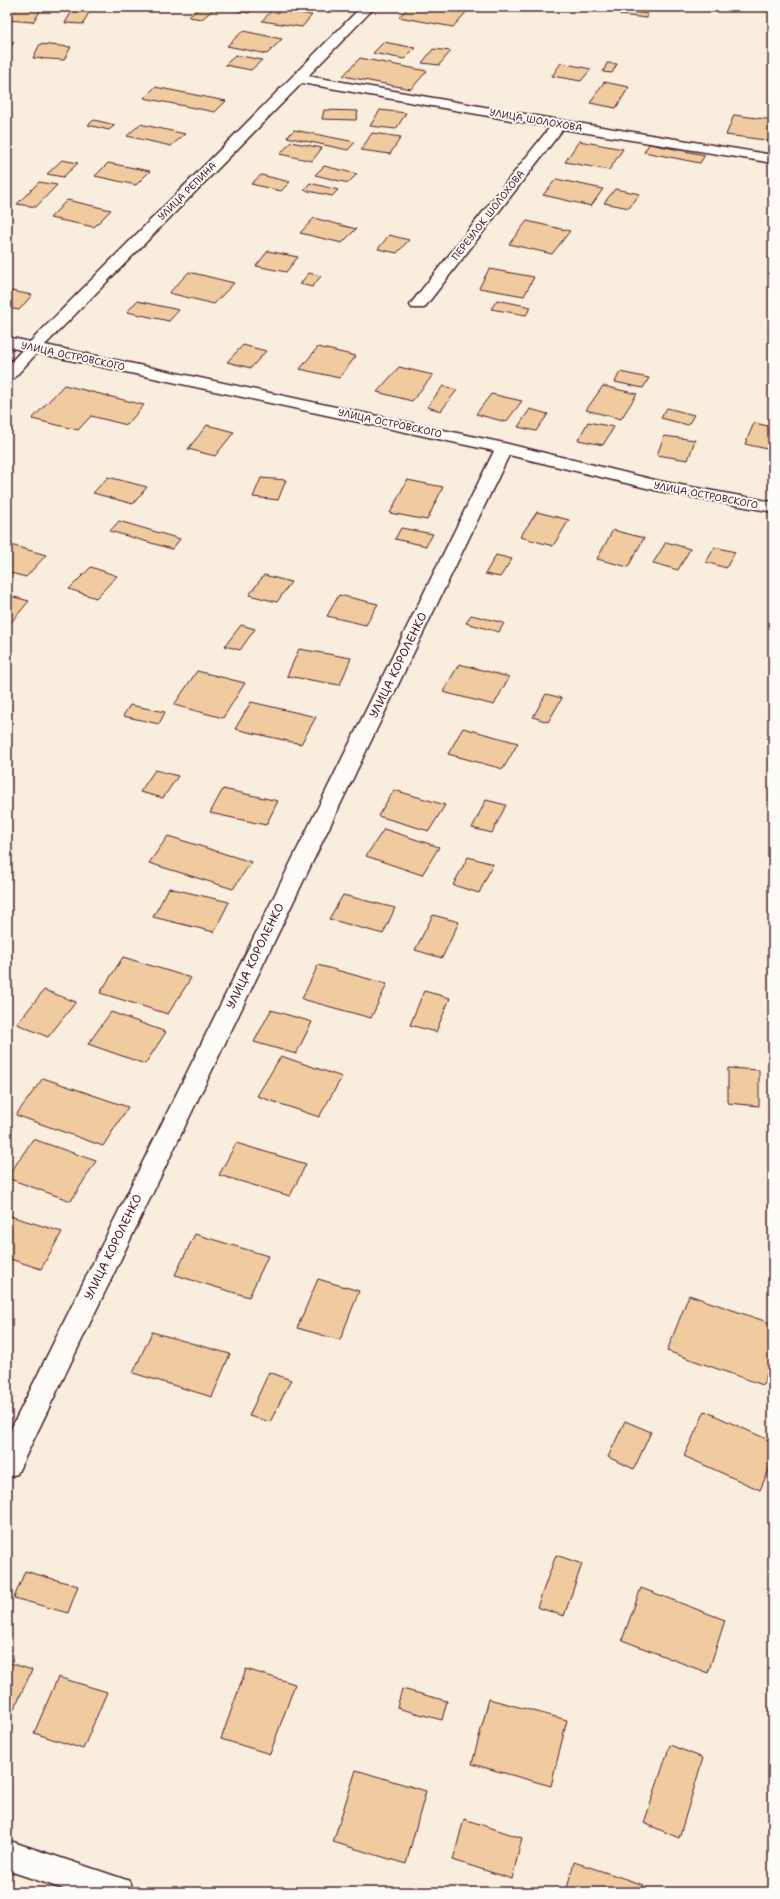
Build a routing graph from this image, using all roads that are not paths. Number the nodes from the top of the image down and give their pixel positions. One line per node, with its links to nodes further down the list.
1 (368, 7): 2 (street, УЛИЦА РЕПИНА)
2 (299, 78): 3 (street, УЛИЦА ШОЛОХОВА); 7 (street, УЛИЦА РЕПИНА)
3 (559, 124): 4 (street, УЛИЦА ШОЛОХОВА); 5 (street, ПЕРЕУЛОК ШОЛОХОВА)
4 (773, 159)
5 (418, 305)
6 (7, 342): 7 (street, УЛИЦА ОСТРОВСКОГО)
7 (34, 347): 8 (street, УЛИЦА РЕПИНА); 9 (street, УЛИЦА ОСТРОВСКОГО)
8 (7, 375)
9 (504, 448): 10 (street, УЛИЦА ОСТРОВСКОГО); 11 (street, УЛИЦА КОРОЛЕНКО)
10 (773, 507)
11 (7, 1465)
12 (7, 1856): 13 (street)
13 (118, 1892)

